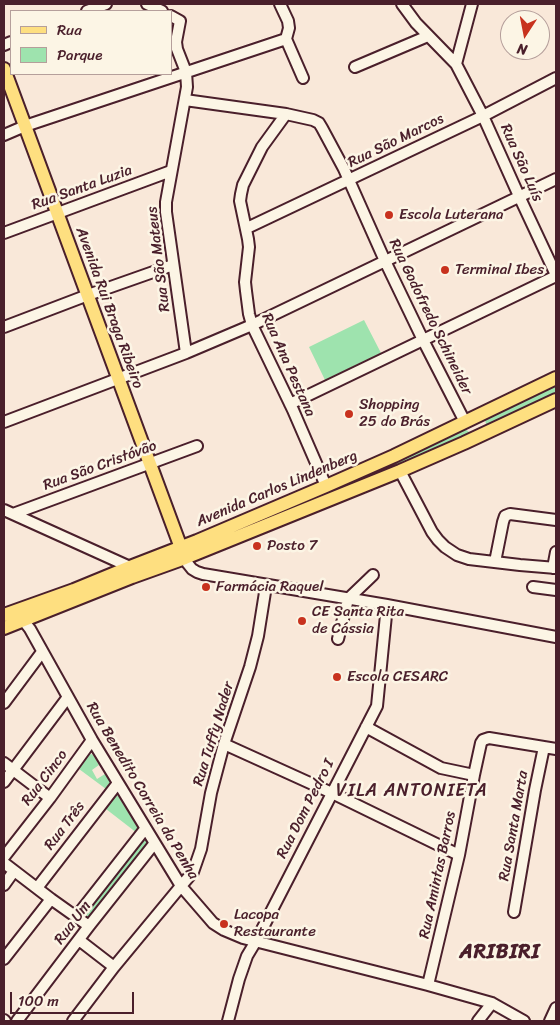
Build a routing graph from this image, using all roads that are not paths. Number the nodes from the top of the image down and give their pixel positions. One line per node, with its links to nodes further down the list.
1 (106, 4): 6 (street)
2 (147, 4): 7 (street)
3 (280, 4): 10 (street)
4 (402, 4): 9 (street, Rua São Luís)
5 (472, 4): 11 (street)
6 (90, 10)
7 (160, 10)
8 (172, 16): 14 (street)
9 (428, 36): 11 (street, Rua São Luís); 12 (street)
10 (286, 39): 14 (street); 15 (street)
11 (456, 64): 19 (street, Rua São Luís)
12 (355, 67)
13 (4, 69): 20 (main road, Avenida Rui Braga Ribeiro)
14 (186, 72): 17 (street, Rua São Mateus); 20 (street)
15 (303, 78)
16 (556, 78): 19 (street, Rua São Marcos)
17 (185, 100): 18 (street); 22 (street, Rua São Mateus)
18 (286, 114): 24 (street, Rua Godofredo Schineider); 27 (street, Rua Ana Pestana)
19 (483, 116): 24 (street, Rua São Marcos); 25 (street, Rua São Luís)
20 (25, 126): 21 (street); 26 (main road, Avenida Rui Braga Ribeiro)
21 (4, 135)
22 (171, 171): 26 (street, Rua Santa Luzia); 30 (street, Rua São Mateus)
23 (556, 179): 25 (street)
24 (348, 180): 27 (street, Rua São Marcos); 29 (street, Rua Godofredo Schineider)
25 (519, 196): 29 (street); 31 (street, Rua São Luís)
26 (57, 213): 28 (street, Rua Santa Luzia); 32 (main road, Avenida Rui Braga Ribeiro)
27 (247, 228): 33 (street, Rua Ana Pestana)
28 (4, 233)
29 (385, 261): 33 (street); 35 (street, Rua Godofredo Schineider)
30 (173, 265): 32 (street); 36 (street, Rua São Mateus)
31 (556, 276): 35 (street)
32 (88, 295): 34 (street); 38 (main road, Avenida Rui Braga Ribeiro)
33 (252, 325): 36 (street); 40 (street, Rua Ana Pestana)
34 (4, 327)
35 (423, 340): 40 (street); 42 (street, Rua Godofredo Schineider)
36 (186, 353): 38 (street)
37 (556, 378): 42 (main road, Avenida Carlos Lindenberg)
38 (119, 379): 41 (street); 45 (main road, Avenida Rui Braga Ribeiro)
39 (556, 400): 43 (main road, Avenida Carlos Lindenberg)
40 (290, 404): 47 (street, Rua Ana Pestana)
41 (4, 422)
42 (465, 422): 43 (main road); 47 (main road, Avenida Carlos Lindenberg)
43 (490, 431): 46 (main road, Avenida Carlos Lindenberg)
44 (197, 446): 45 (street, Rua São Cristóvão)
45 (150, 463): 48 (street, Rua São Cristóvão); 51 (main road, Avenida Rui Braga Ribeiro)
46 (400, 471): 51 (main road, Avenida Carlos Lindenberg); 52 (street)
47 (326, 486): 51 (main road, Avenida Carlos Lindenberg)
48 (8, 512): 53 (street)
49 (556, 520): 52 (street)
50 (556, 552): 54 (street)
51 (183, 553): 53 (main road, Avenida Carlos Lindenberg); 56 (street); 61 (main road, Avenida Carlos Lindenberg)
52 (495, 562): 54 (street)
53 (130, 566): 61 (main road, Avenida Carlos Lindenberg)
54 (555, 568)
55 (373, 575): 59 (street)
56 (266, 586): 59 (street); 70 (street, Rua Tuffy Nader)
57 (533, 588): 58 (street)
58 (556, 590)
59 (348, 599): 60 (street); 64 (street)
60 (387, 605): 63 (street); 68 (street, Rua Dom Pedro I)
61 (14, 615): 62 (main road, Avenida Carlos Lindenberg); 65 (street, Rua Benedito Correia da Penha)
62 (4, 628)
63 (556, 637)
64 (338, 639)
65 (42, 652): 66 (street, Rua Benedito Correia da Penha); 67 (street)
66 (68, 697): 69 (street, Rua Benedito Correia da Penha); 74 (street)
67 (4, 703)
68 (366, 727): 75 (street); 78 (street, Rua Dom Pedro I)
69 (92, 740): 77 (street, Rua Benedito Correia da Penha); 79 (street, Rua Cinco)
70 (224, 744): 78 (street); 87 (street, Rua Tuffy Nader)
71 (544, 746): 72 (street); 75 (street, Rua Amintas Barros); 90 (street, Rua Santa Marta)
72 (556, 749)
73 (4, 763): 74 (street)
74 (12, 770): 76 (street); 79 (street)
75 (474, 775): 82 (street, Rua Amintas Barros)
76 (4, 782)
77 (118, 783): 80 (street, Rua Benedito Correia da Penha); 88 (street, Rua Três)
78 (332, 793): 82 (street); 94 (street, Rua Dom Pedro I)
79 (50, 798): 83 (street, Rua Cinco)
80 (145, 829): 81 (street, Rua Benedito Correia da Penha); 91 (street, Rua Um)
81 (154, 844): 87 (street, Rua Benedito Correia da Penha); 92 (street, Rua Um)
82 (459, 855): 97 (street, Rua Amintas Barros)
83 (4, 856)
84 (4, 863): 85 (street)
85 (14, 871): 86 (street); 88 (street)
86 (4, 885)
87 (181, 886): 94 (street, Rua Benedito Correia da Penha); 96 (street, Rua Tuffy Nader)
88 (37, 888): 89 (street)
89 (51, 900): 91 (street); 95 (street)
90 (514, 912)
91 (76, 917): 92 (street)
92 (88, 926): 93 (street, Rua Um)
93 (79, 940): 96 (street); 100 (street, Rua Um)
94 (256, 941): 97 (street, Rua Benedito Correia da Penha); 102 (street, Rua Dom Pedro I)
95 (4, 959)
96 (114, 967): 101 (street, Rua Tuffy Nader)
97 (428, 985): 98 (street, Rua Benedito Correia da Penha)
98 (492, 1003): 103 (street); 104 (street, Rua Benedito Correia da Penha)
99 (556, 1008): 105 (street)
100 (17, 1021)
101 (73, 1021)
102 (228, 1021)
103 (478, 1021)
104 (524, 1021)
105 (550, 1021)

